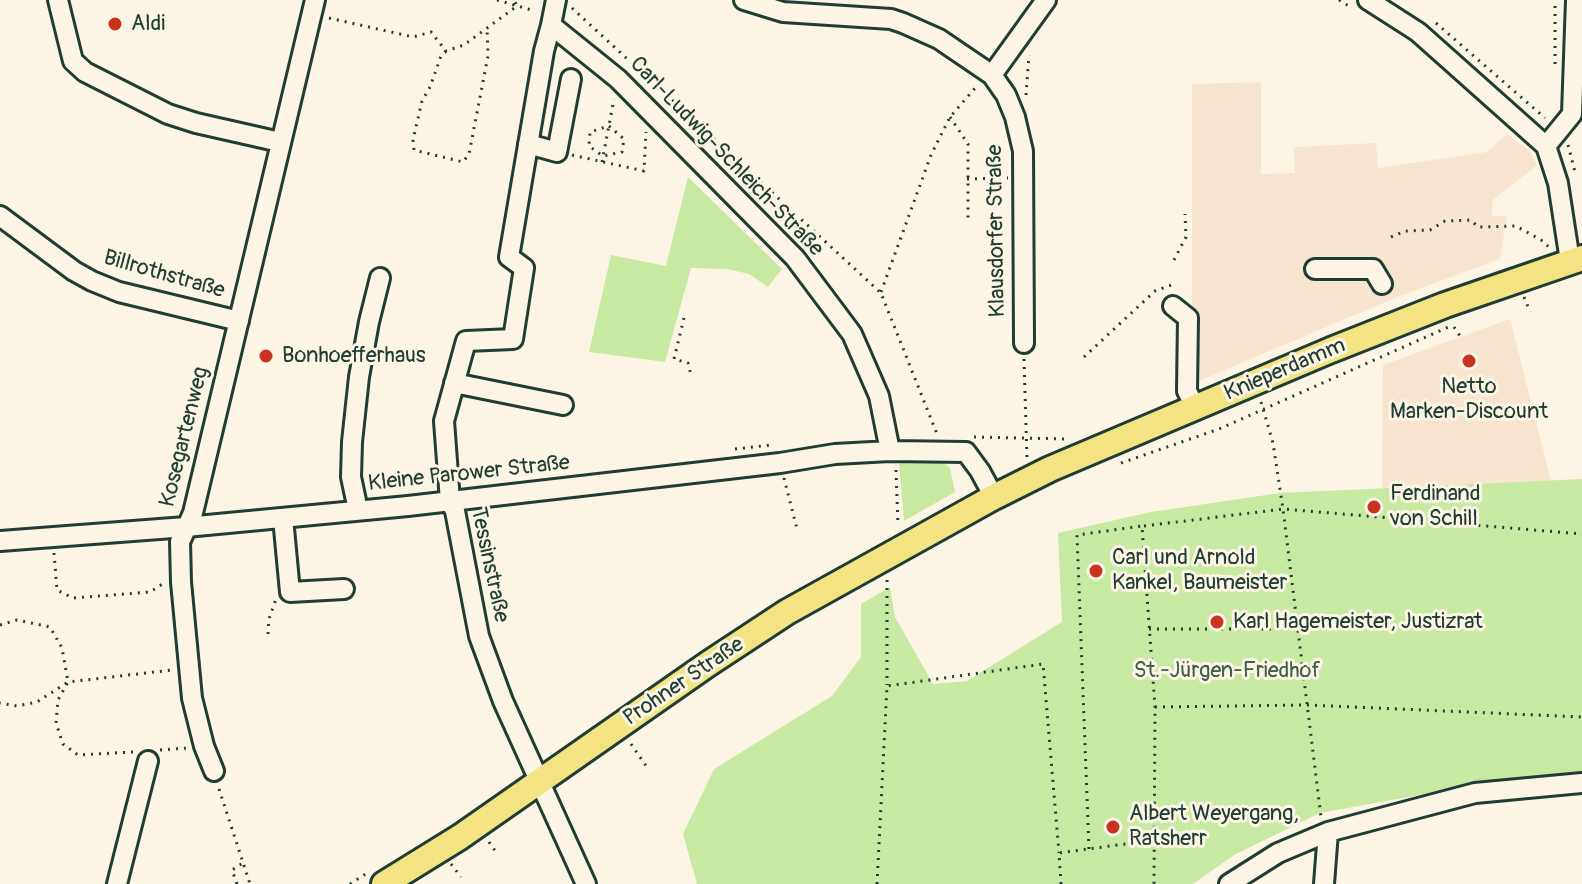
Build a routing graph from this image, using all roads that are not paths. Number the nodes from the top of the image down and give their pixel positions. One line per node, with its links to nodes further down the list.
1 (58, 0): 12 (street)
2 (744, 0): 6 (street)
3 (1046, 0): 9 (street)
4 (1368, 0): 14 (street)
5 (1576, 0): 11 (street)
6 (770, 4): 9 (street)
7 (313, 7): 12 (street, Kosegartenweg)
8 (558, 12): 13 (street, Tessinstraße); 26 (street, Carl-Ludwig-Schleich-Straße)
9 (992, 75): 22 (street, Klausdorfer Straße)
10 (571, 79): 13 (street)
11 (1577, 114): 14 (street)
12 (280, 142): 21 (street, Kosegartenweg)
13 (528, 144): 23 (street, Tessinstraße)
14 (1546, 146): 16 (street)
15 (0, 216): 21 (street, Billrothstraße)
16 (1567, 256): 25 (main road, Knieperdamm)
17 (1315, 269): 19 (street)
18 (380, 278): 29 (street)
19 (1382, 284)
20 (1173, 306): 25 (street)
21 (239, 321): 31 (street, Kosegartenweg)
22 (1024, 343)
23 (454, 383): 24 (street); 28 (street, Tessinstraße)
24 (563, 405)
25 (1195, 407): 27 (main road, Knieperdamm)
26 (890, 451): 27 (street, Kleine Parower Straße); 28 (street, Kleine Parower Straße)
27 (994, 497): 36 (main road, Prohner Straße)
28 (450, 501): 29 (street, Kleine Parower Straße); 36 (street, Tessinstraße)
29 (358, 510): 30 (street, Kleine Parower Straße)
30 (283, 518): 31 (street, Kleine Parower Straße); 33 (street)
31 (186, 527): 32 (street, Kleine Parower Straße); 35 (street, Kosegartenweg)
32 (0, 541)
33 (344, 589)
34 (148, 761): 39 (street)
35 (214, 771)
36 (540, 780): 40 (main road, Prohner Straße); 41 (street, Tessinstraße)
37 (1582, 783): 38 (street)
38 (1328, 832): 42 (street); 43 (street)
39 (117, 884)
40 (384, 884)
41 (586, 884)
42 (1229, 884)
43 (1324, 884)

